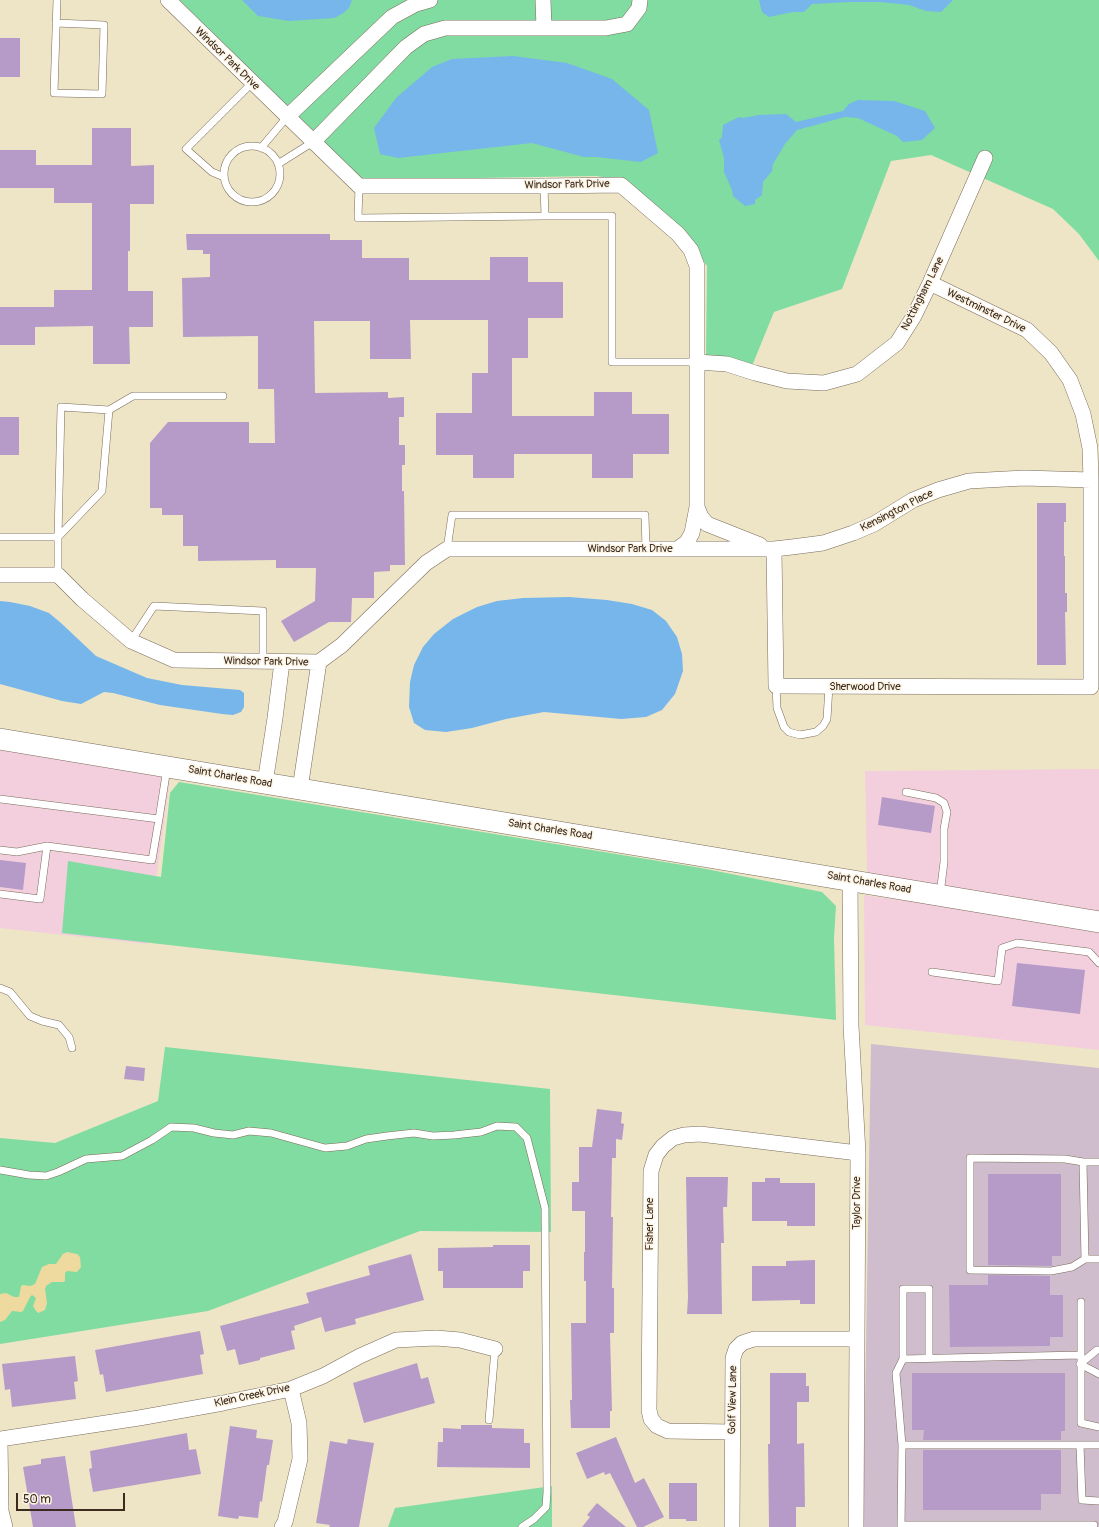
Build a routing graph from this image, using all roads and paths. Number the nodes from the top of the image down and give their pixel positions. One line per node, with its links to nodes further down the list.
1 (57, 0): 6 (lane)
2 (168, 0): 8 (street, Windsor Park Drive)
3 (430, 0): 9 (street)
4 (543, 0): 7 (street)
5 (640, 0): 7 (street)
6 (56, 23): 6 (lane)
7 (544, 28): 10 (street)
8 (252, 83): 9 (street, Windsor Park Drive); 14 (lane)
9 (287, 117): 10 (street, Windsor Park Drive); 11 (lane)
10 (313, 142): 13 (lane); 15 (street, Windsor Park Drive)
11 (261, 148): 13 (lane); 14 (lane)
12 (984, 158): 18 (street, Nottingham Lane)
13 (278, 164): 14 (lane)
14 (224, 177)
15 (359, 186): 16 (street, Windsor Park Drive); 17 (lane)
16 (544, 186): 17 (lane); 19 (street, Windsor Park Drive)
17 (545, 216): 19 (lane)
18 (930, 284): 19 (street, Nottingham Lane); 22 (street, Westminster Drive)
19 (697, 362): 23 (street, Windsor Park Drive)
20 (223, 396): 21 (lane)
21 (109, 410): 24 (lane); 24 (lane)
22 (1091, 480): 29 (street, Kensington Place); 38 (street, Westminster Drive)
23 (697, 507): 26 (street, Windsor Park Drive); 29 (street)
24 (58, 537): 25 (lane); 31 (lane)
25 (0, 538)
26 (679, 548): 28 (street, Windsor Park Drive); 29 (street, Kensington Place)
27 (447, 549): 28 (street, Windsor Park Drive); 28 (lane); 35 (street, Windsor Park Drive)
28 (646, 549)
29 (774, 549): 36 (street)
30 (0, 574): 31 (street)
31 (58, 574): 32 (street, Windsor Park Drive)
32 (132, 641): 33 (street, Windsor Park Drive); 33 (lane)
33 (263, 662): 34 (street, Windsor Park Drive)
34 (282, 662): 35 (street, Windsor Park Drive); 41 (street)
35 (319, 662): 42 (street)
36 (776, 686): 37 (street, Sherwood Drive); 37 (lane)
37 (829, 686): 38 (street, Sherwood Drive)
38 (1091, 687)
39 (0, 739): 40 (street, Saint Charles Road)
40 (167, 766): 41 (street, Saint Charles Road); 45 (lane)
41 (265, 783): 42 (street, Saint Charles Road)
42 (300, 789): 48 (street, Saint Charles Road)
43 (906, 792): 50 (lane)
44 (0, 799): 45 (lane)
45 (159, 819): 46 (lane)
46 (47, 846): 47 (lane); 49 (lane)
47 (0, 850)
48 (850, 880): 50 (street, Saint Charles Road); 56 (street, Taylor Drive)
49 (0, 894)
50 (940, 895): 51 (street, Saint Charles Road)
51 (1099, 922)
52 (1099, 963): 53 (lane)
53 (932, 972)
54 (0, 988): 55 (lane)
55 (72, 1048)
56 (858, 1153): 63 (street, Taylor Drive); 74 (street, Fisher Lane)
57 (1083, 1162): 58 (lane); 61 (lane); 61 (lane)
58 (1099, 1162)
59 (0, 1170): 84 (lane)
60 (1099, 1259): 61 (lane)
61 (1086, 1260)
62 (1082, 1302): 66 (lane)
63 (856, 1340): 74 (street, Golf View Lane); 86 (street, Taylor Drive)
64 (495, 1349): 71 (street, Klein Creek Drive); 72 (lane)
65 (1099, 1350): 69 (lane)
66 (1080, 1355): 67 (lane); 69 (lane)
67 (928, 1358): 68 (lane); 68 (lane)
68 (903, 1359): 76 (lane)
69 (1080, 1364): 70 (lane); 73 (lane)
70 (1099, 1374)
71 (291, 1389): 75 (street, Klein Creek Drive); 83 (street)
72 (489, 1420)
73 (1099, 1427)
74 (732, 1432): 85 (street, Golf View Lane)
75 (0, 1439): 82 (street)
76 (902, 1445): 77 (lane); 80 (lane)
77 (1080, 1445): 78 (lane); 79 (lane)
78 (1099, 1445)
79 (1099, 1501)
80 (901, 1526): 81 (lane)
81 (1095, 1526)
82 (5, 1527)
83 (282, 1527)
84 (522, 1527)
85 (732, 1527)
86 (856, 1527)

